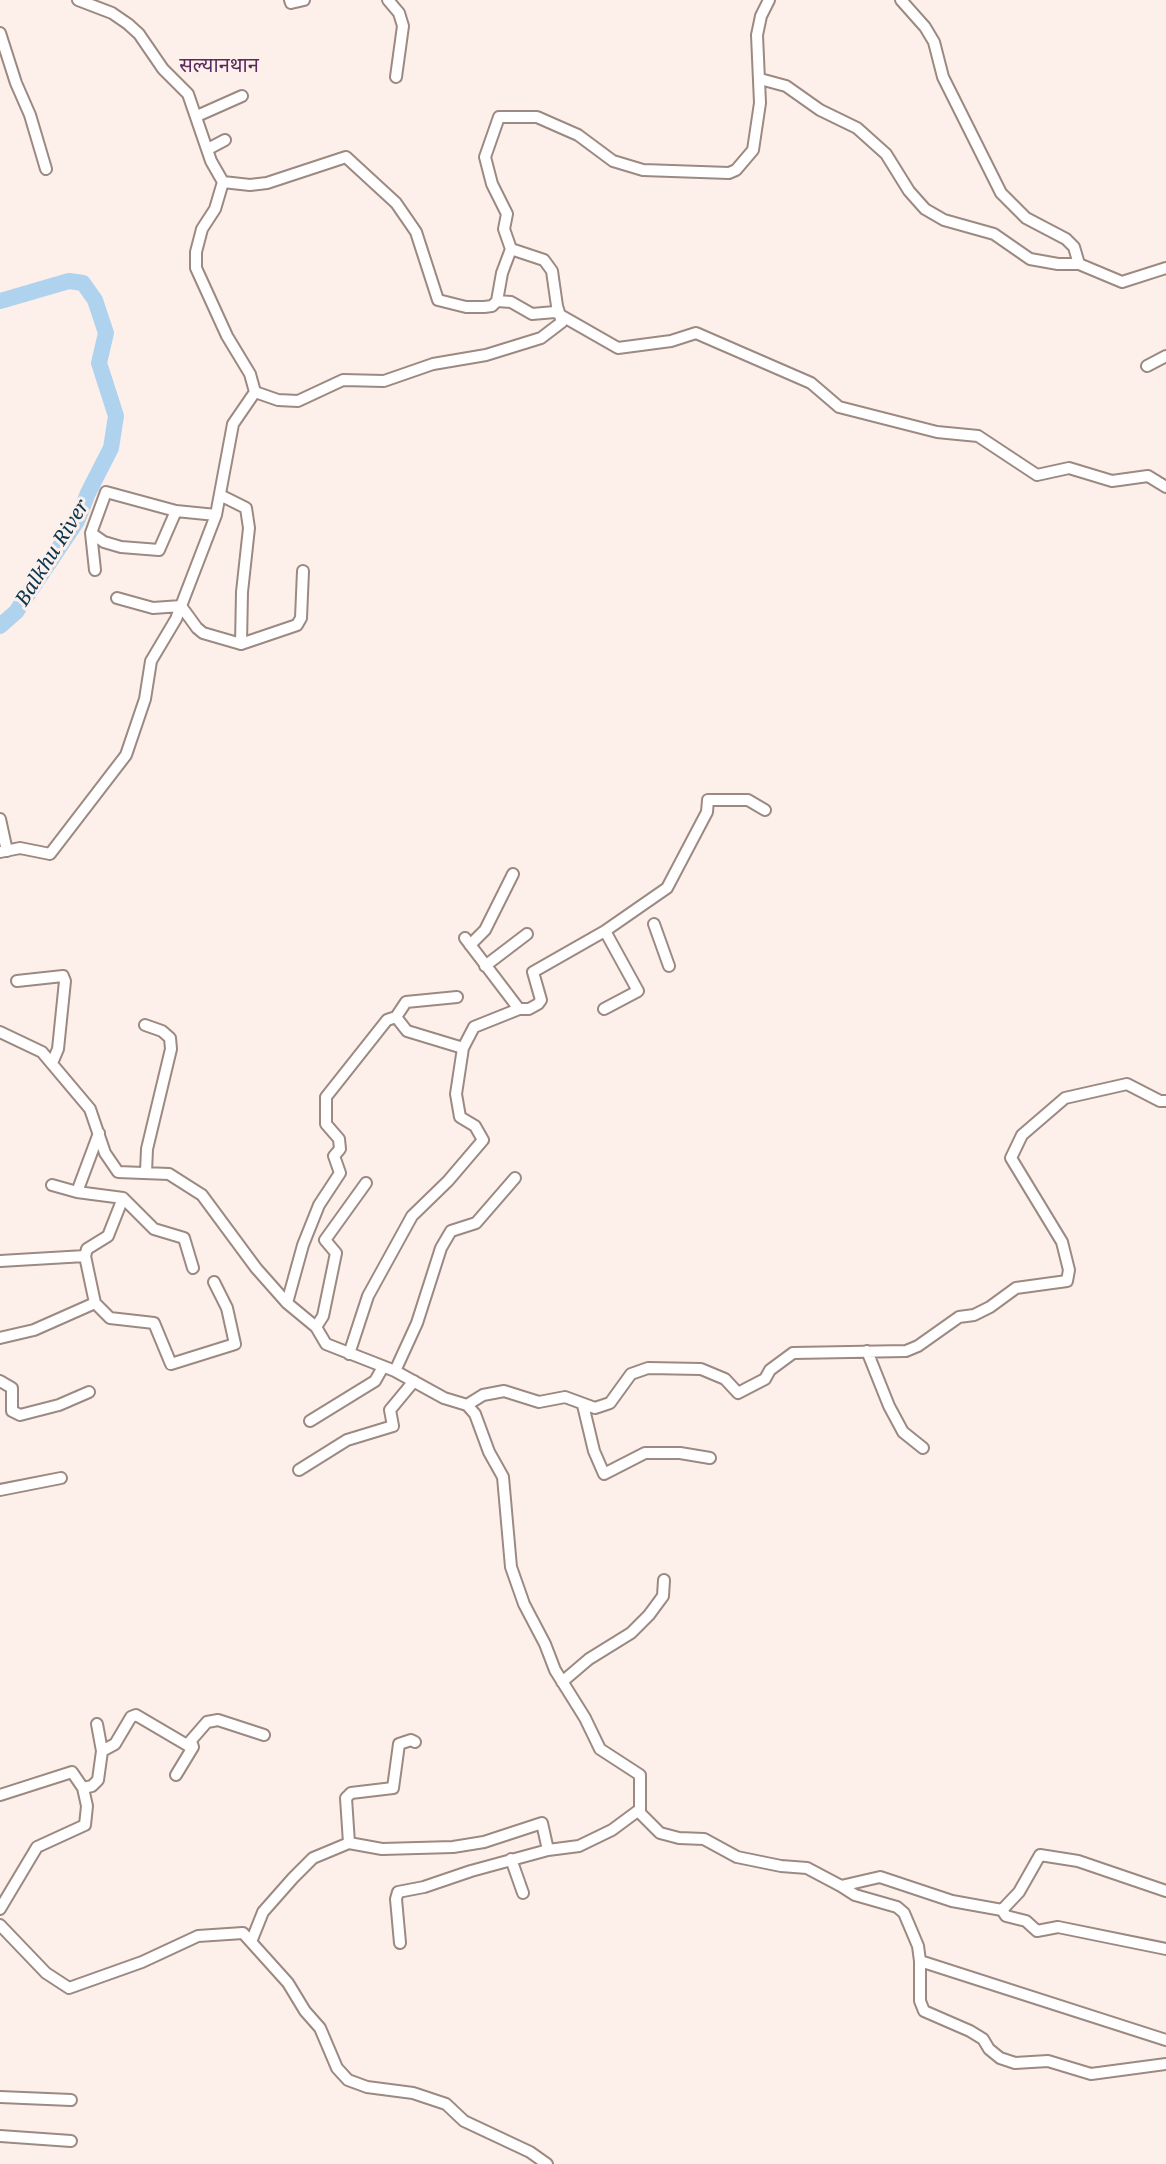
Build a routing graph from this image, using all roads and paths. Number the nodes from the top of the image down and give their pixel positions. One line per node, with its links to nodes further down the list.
1 (78, 0): 11 (street)
2 (290, 0): 3 (street)
3 (304, 0)
4 (388, 0): 8 (street)
5 (769, 0): 9 (street)
6 (901, 0): 17 (street)
7 (0, 33): 14 (street)
8 (396, 77)
9 (760, 79): 16 (street); 17 (street)
10 (242, 96): 11 (street)
11 (197, 116): 13 (street)
12 (225, 141): 13 (street)
13 (208, 149): 15 (street)
14 (46, 169)
15 (223, 182): 19 (street); 23 (street)
16 (511, 249): 19 (street); 20 (street)
17 (1079, 264): 18 (street)
18 (1166, 268)
19 (497, 301): 20 (street)
20 (561, 316): 23 (street); 24 (street)
21 (1166, 356): 22 (street)
22 (1147, 366)
23 (255, 392): 25 (street)
24 (1166, 488)
25 (222, 496): 27 (street); 33 (street)
26 (176, 511): 27 (street); 28 (street); 28 (street)
27 (216, 515): 32 (street)
28 (91, 533): 29 (street)
29 (95, 570)
30 (303, 571): 33 (street)
31 (117, 598): 32 (street)
32 (181, 606): 33 (street); 36 (street)
33 (241, 644)
34 (765, 810): 39 (street)
35 (0, 819): 36 (street)
36 (4, 851)
37 (513, 874): 41 (street)
38 (654, 924): 42 (street)
39 (605, 931): 45 (street); 46 (street)
40 (527, 934): 41 (street)
41 (485, 966): 45 (street)
42 (669, 966)
43 (17, 981): 51 (street)
44 (457, 997): 47 (street)
45 (519, 1009): 50 (street)
46 (604, 1009)
47 (396, 1017): 50 (street); 65 (street)
48 (145, 1025): 54 (street)
49 (0, 1032): 51 (street)
50 (463, 1048): 69 (street)
51 (52, 1063): 53 (street)
52 (1166, 1101): 68 (street)
53 (99, 1133): 54 (street); 58 (street)
54 (146, 1172): 65 (street)
55 (515, 1178): 71 (street)
56 (366, 1183): 66 (street)
57 (52, 1185): 58 (street)
58 (77, 1192): 59 (street)
59 (123, 1198): 60 (street); 62 (street)
60 (85, 1256): 61 (street); 64 (street)
61 (0, 1261)
62 (193, 1268)
63 (214, 1282): 64 (street)
64 (95, 1303): 67 (street)
65 (287, 1303): 66 (street)
66 (316, 1327): 69 (street)
67 (0, 1338)
68 (867, 1351): 76 (street); 78 (street)
69 (348, 1354): 70 (street)
70 (383, 1367): 71 (street); 77 (street)
71 (395, 1371): 73 (street)
72 (0, 1380): 74 (street)
73 (414, 1382): 75 (street); 80 (street)
74 (89, 1392)
75 (467, 1405): 76 (street); 84 (street)
76 (584, 1405): 79 (street)
77 (310, 1421)
78 (922, 1448)
79 (711, 1458)
80 (299, 1470)
81 (61, 1478): 82 (street)
82 (0, 1490)
83 (664, 1580): 84 (street)
84 (562, 1682): 93 (street)
85 (97, 1724): 89 (street)
86 (264, 1735): 88 (street)
87 (415, 1742): 94 (street)
88 (188, 1744): 89 (street); 90 (street)
89 (102, 1751): 91 (street)
90 (176, 1775)
91 (83, 1788): 92 (street); 100 (street)
92 (0, 1795)
93 (640, 1813): 95 (street); 97 (street)
94 (349, 1843): 95 (street); 103 (street)
95 (548, 1851): 96 (street)
96 (511, 1859): 99 (street); 104 (street)
97 (841, 1886): 101 (street); 106 (street)
98 (1166, 1891): 101 (street)
99 (523, 1893)
100 (0, 1909)
101 (1002, 1910): 105 (street)
102 (0, 1925): 103 (street)
103 (251, 1942): 113 (street)
104 (400, 1943)
105 (1166, 1949)
106 (920, 1961): 107 (street); 108 (street)
107 (1166, 2040)
108 (1166, 2064)
109 (0, 2097): 110 (street)
110 (71, 2100)
111 (0, 2136): 112 (street)
112 (71, 2141)
113 (547, 2164)

